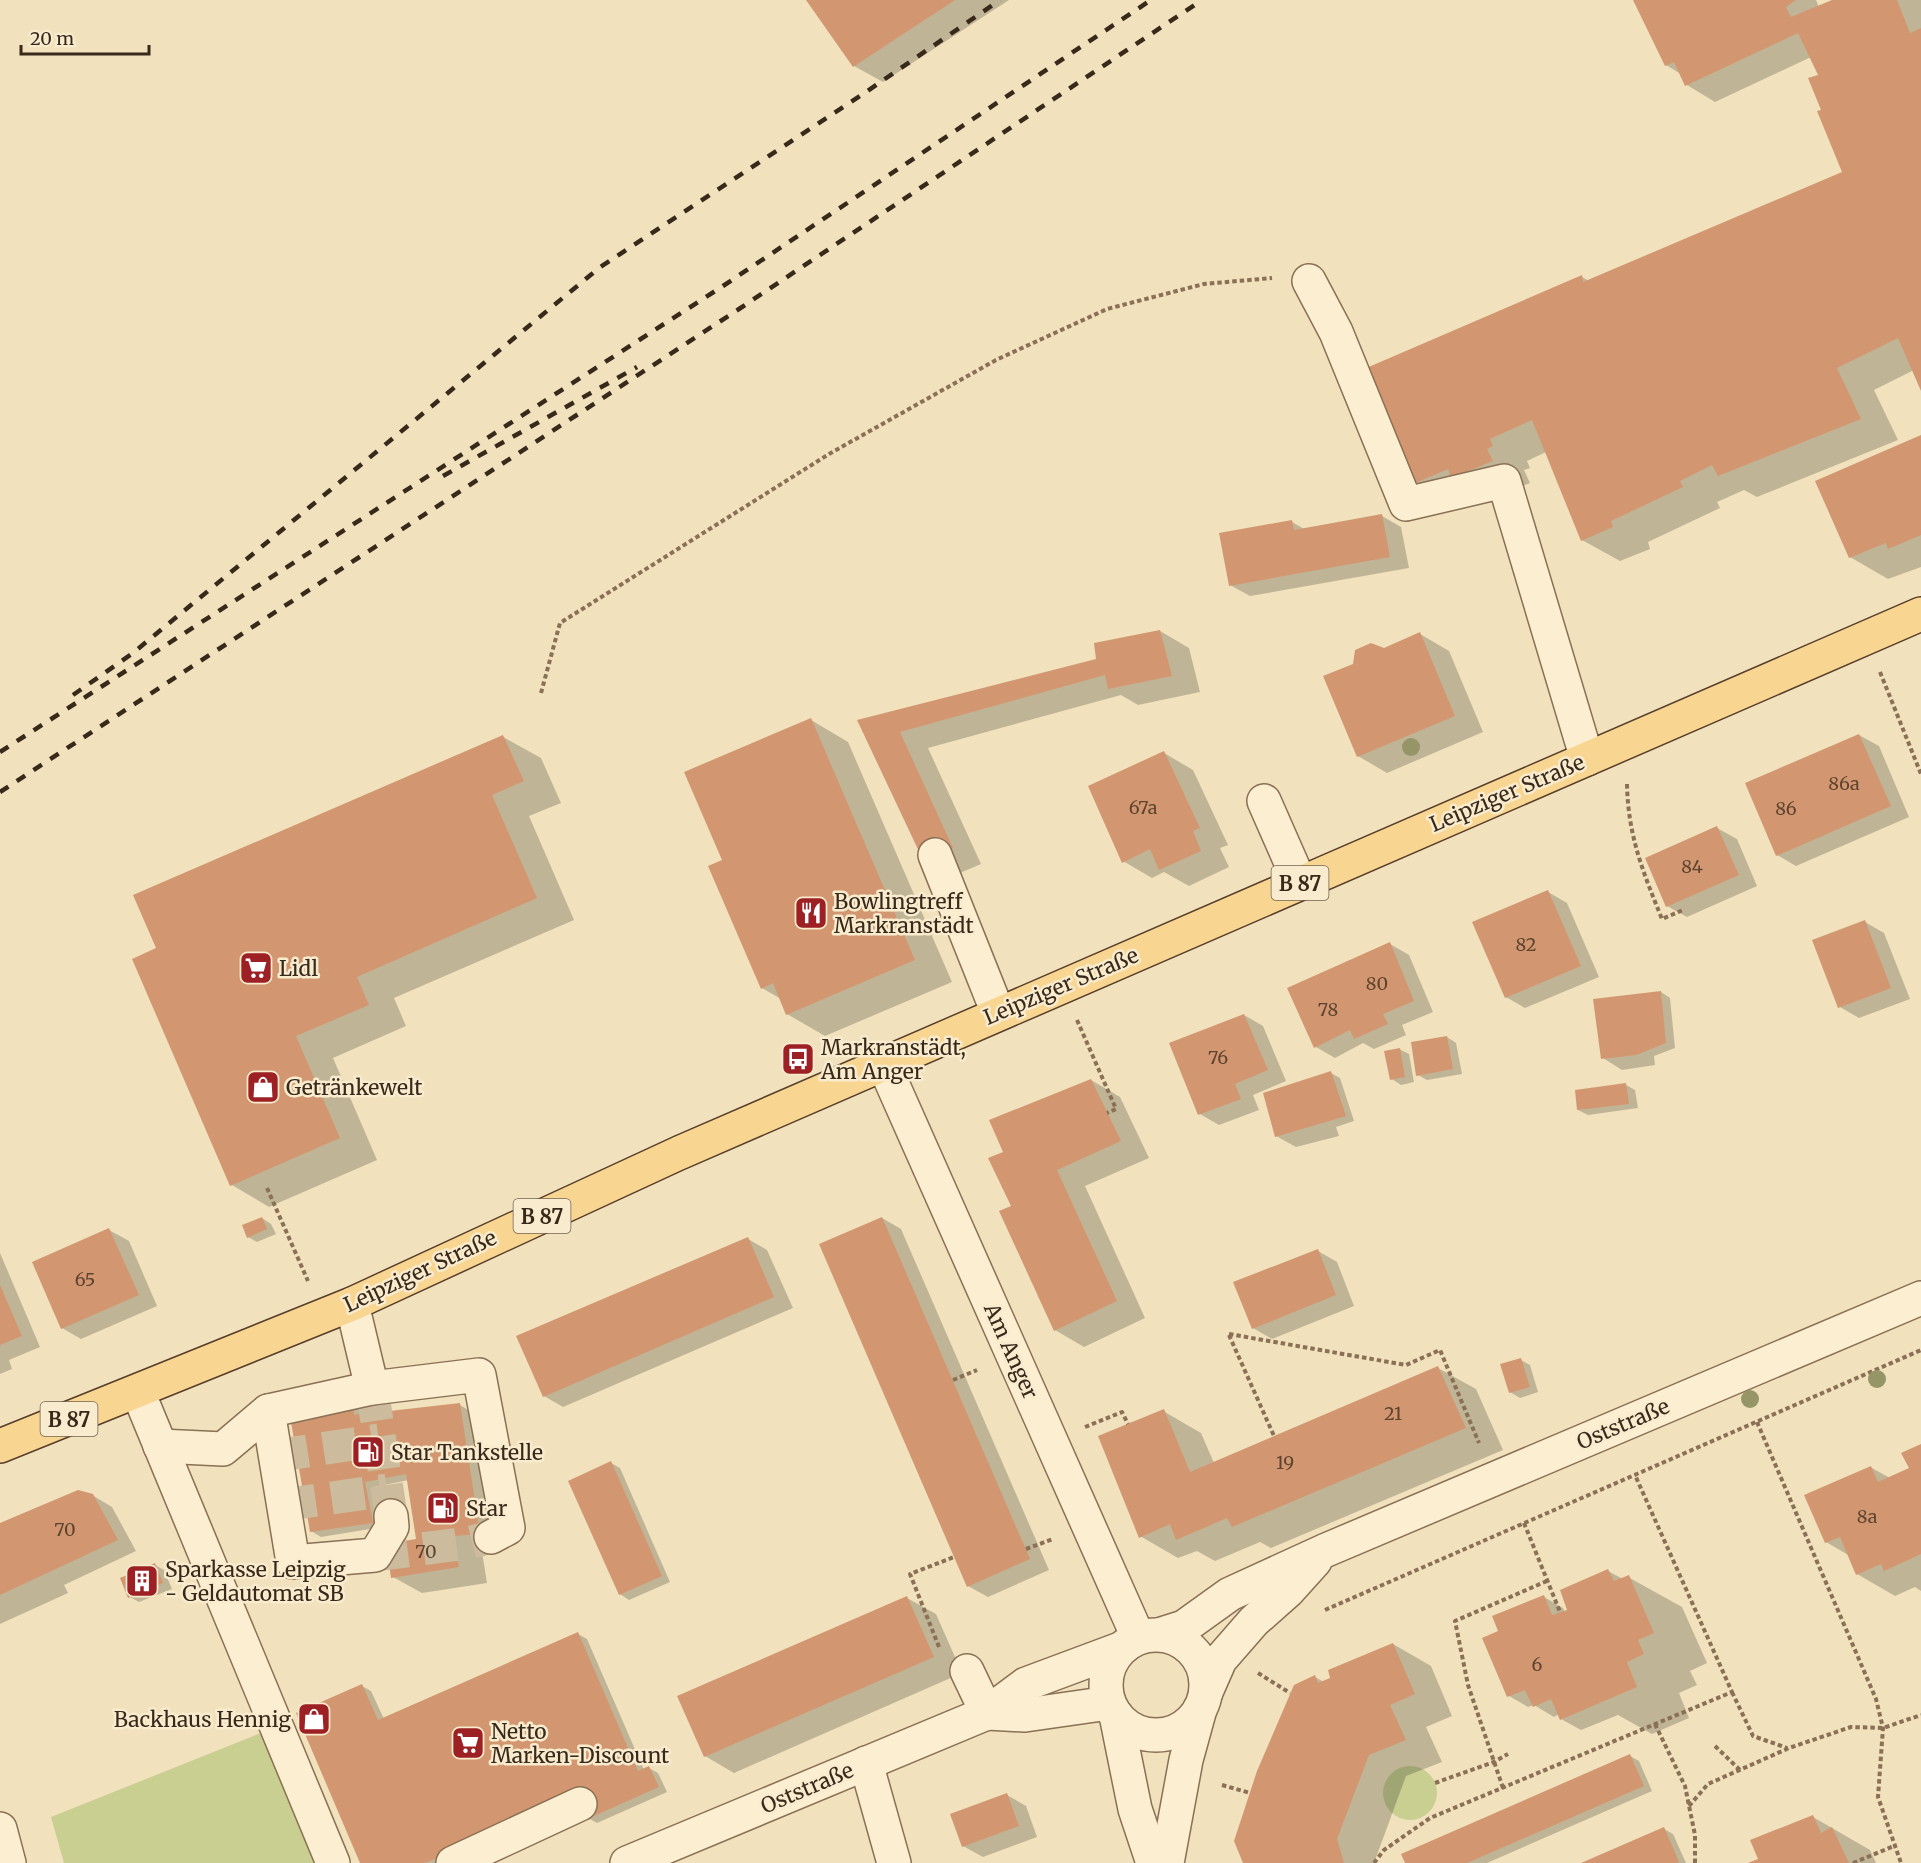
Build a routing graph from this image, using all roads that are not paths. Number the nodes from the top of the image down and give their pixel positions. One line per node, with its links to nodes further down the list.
1 (1309, 281): 3 (street)
2 (1921, 614): 3 (main road, Leipziger Straße / B 87)
3 (1587, 759): 6 (main road, Leipziger Straße / B 87)
4 (1264, 801): 6 (street)
5 (935, 855): 7 (street)
6 (1300, 882): 7 (main road, Leipziger Straße / B 87)
7 (998, 1013): 8 (main road, Leipziger Straße / B 87)
8 (884, 1065): 10 (main road, Leipziger Straße / B 87); 19 (street, Am Anger)
9 (1921, 1298): 18 (street, Oststraße)
10 (352, 1304): 11 (street); 12 (main road, Leipziger Straße / B 87)
11 (372, 1388): 13 (street); 17 (street)
12 (138, 1392): 14 (main road, Leipziger Straße / B 87); 15 (street)
13 (268, 1411): 15 (street); 16 (street)
14 (0, 1446)
15 (160, 1446): 28 (street)
16 (390, 1516)
17 (491, 1537)
18 (1318, 1553): 19 (street, Oststraße); 21 (street, Oststraße)
19 (1140, 1640): 21 (street); 22 (street); 23 (street, Oststraße)
20 (967, 1671): 23 (street)
21 (1203, 1701): 22 (street, Oststraße); 33 (street)
22 (1112, 1709): 23 (street, Oststraße); 32 (street)
23 (987, 1713): 24 (street, Oststraße)
24 (866, 1763): 30 (street, Oststraße); 31 (street)
25 (580, 1804): 29 (street)
26 (0, 1829): 27 (street)
27 (9, 1863)
28 (333, 1863)
29 (453, 1863)
30 (627, 1863)
31 (894, 1863)
32 (1153, 1863)
33 (1167, 1863)

